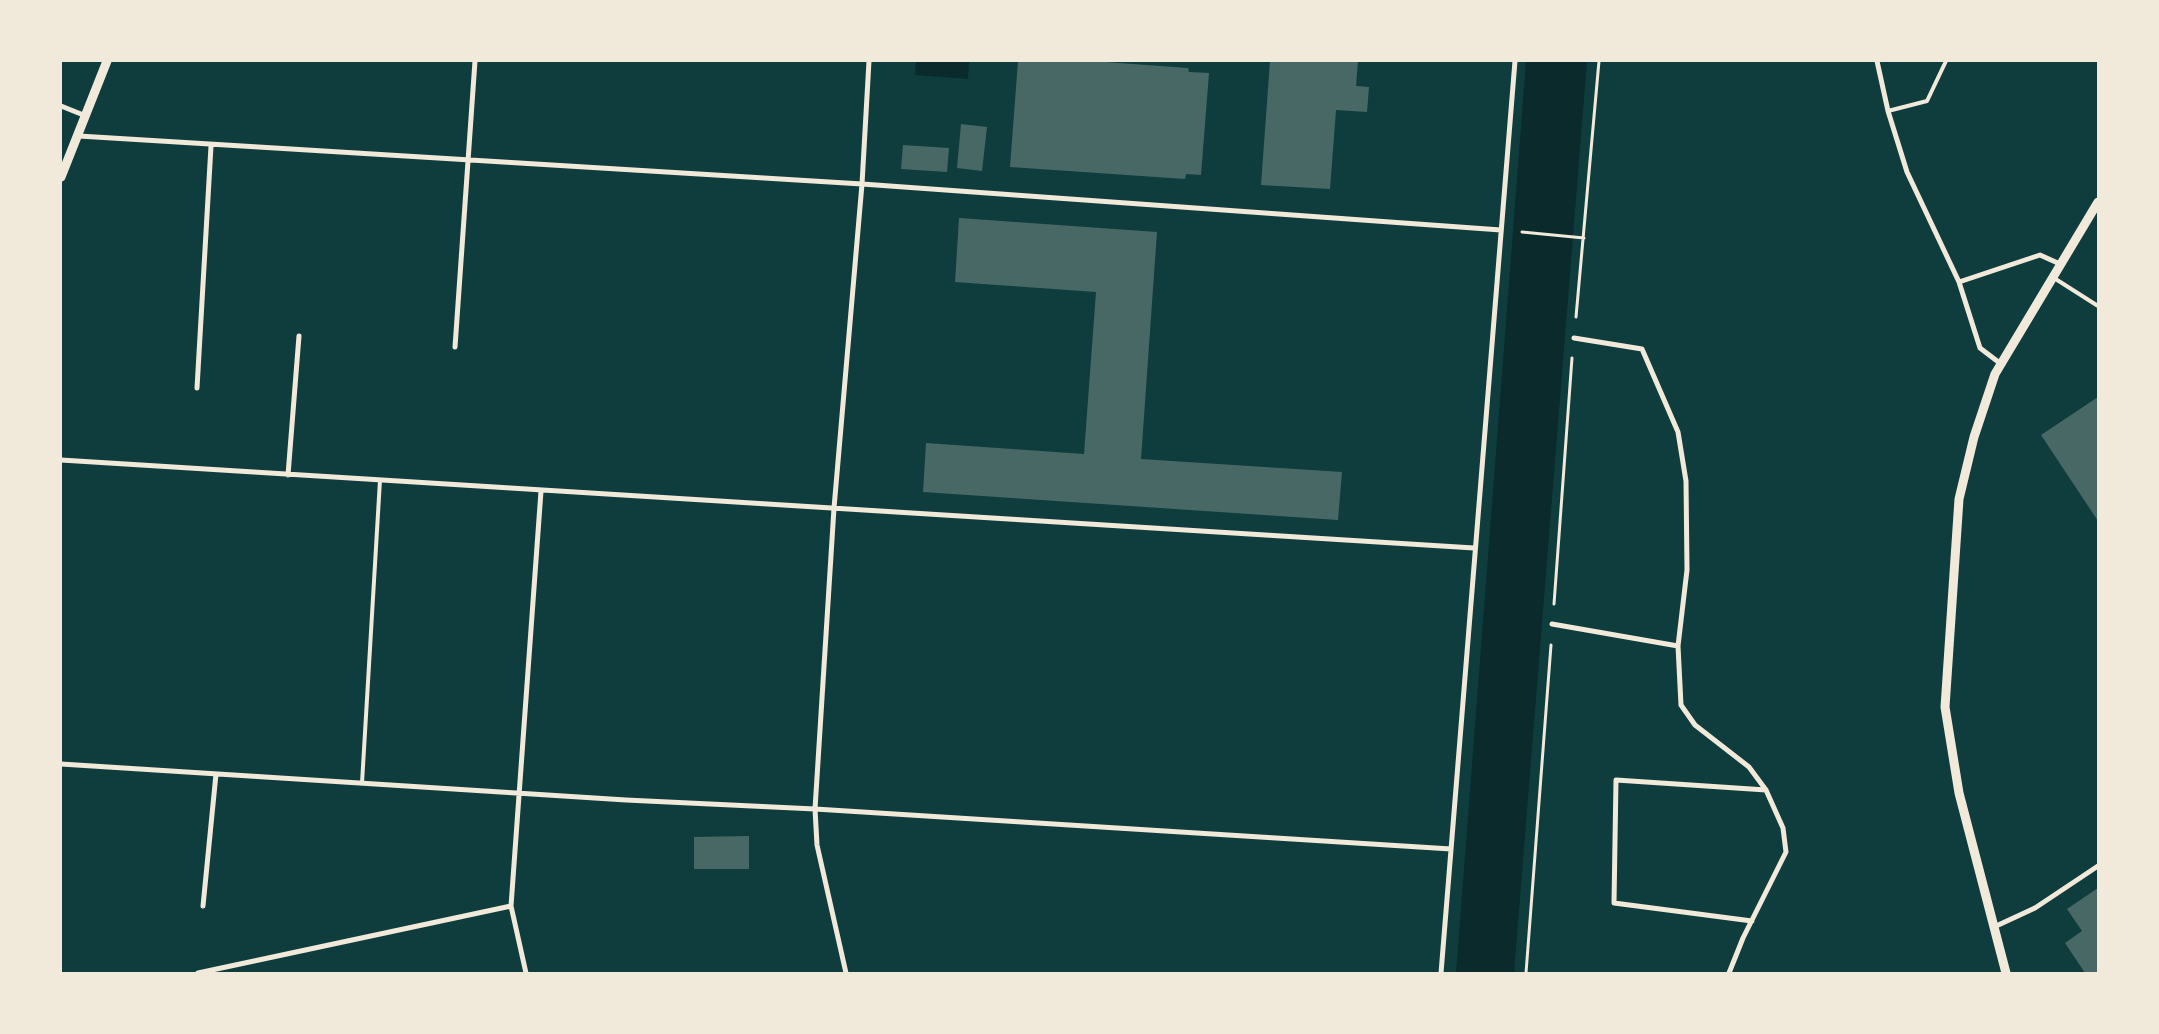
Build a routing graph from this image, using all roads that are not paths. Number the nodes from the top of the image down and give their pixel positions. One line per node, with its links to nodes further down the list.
1 (107, 61): 9 (street)
2 (475, 61): 12 (street)
3 (869, 61): 14 (street)
4 (1515, 61): 16 (street)
5 (1877, 61): 8 (street)
6 (1946, 61): 8 (lane)
7 (61, 106): 9 (street)
8 (1888, 111): 19 (street)
9 (86, 116): 10 (street)
10 (79, 136): 11 (street); 13 (street)
11 (211, 146): 12 (street); 25 (street)
12 (467, 160): 14 (street); 23 (street)
13 (61, 177)
14 (862, 184): 16 (street); 30 (street)
15 (2098, 202): 17 (street)
16 (1501, 230): 31 (street)
17 (2060, 264): 18 (street); 19 (street)
18 (2052, 277): 20 (lane); 24 (street)
19 (1958, 282): 24 (street)
20 (2098, 306)
21 (299, 336): 27 (street)
22 (1574, 338): 33 (street)
23 (455, 347)
24 (2001, 364): 45 (street)
25 (197, 388)
26 (61, 460): 27 (street)
27 (288, 475): 28 (street)
28 (380, 480): 29 (street); 36 (lane)
29 (541, 491): 30 (street); 38 (street)
30 (834, 508): 31 (street); 39 (street)
31 (1474, 548): 40 (street)
32 (1552, 624): 33 (street)
33 (1678, 646): 37 (street)
34 (61, 764): 35 (street)
35 (216, 774): 36 (street); 42 (street)
36 (362, 783): 38 (street)
37 (1766, 790): 44 (street); 44 (street)
38 (520, 792): 39 (street); 43 (street)
39 (815, 809): 40 (street); 48 (street)
40 (1451, 848): 49 (street)
41 (2098, 866): 45 (street)
42 (203, 906)
43 (511, 906): 46 (street); 47 (street)
44 (1752, 921): 50 (street)
45 (1994, 927): 51 (street)
46 (198, 973)
47 (526, 973)
48 (846, 973)
49 (1441, 973)
50 (1729, 973)
51 (2006, 973)

